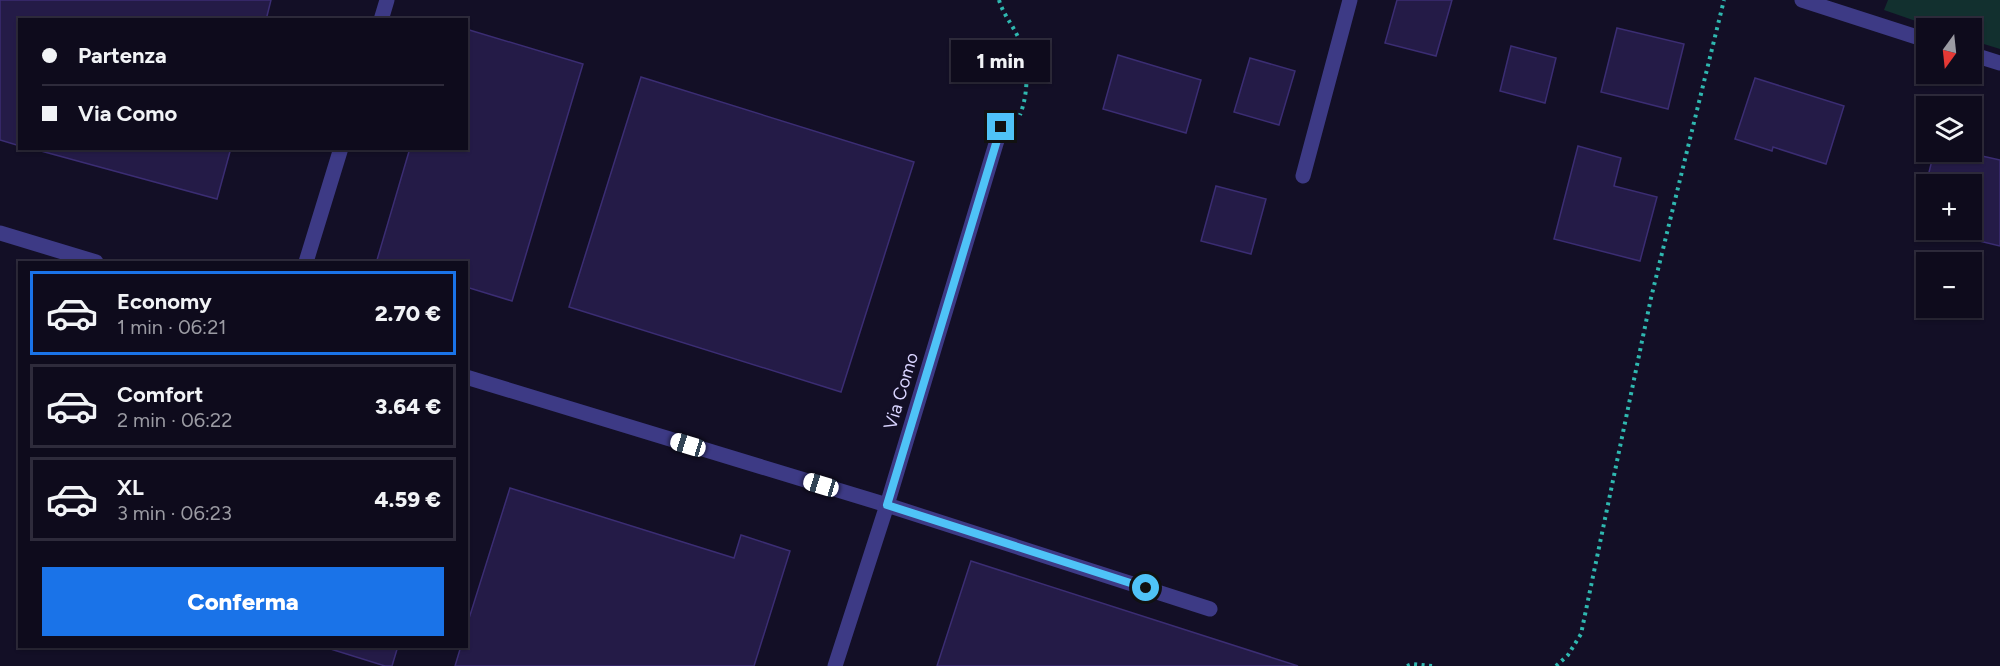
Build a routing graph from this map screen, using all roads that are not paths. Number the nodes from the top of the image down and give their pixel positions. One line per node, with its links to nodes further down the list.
1 (387, 0): 4 (street)
2 (1350, 0): 10 (street)
3 (1802, 0): 5 (street)
4 (382, 18)
5 (1916, 37)
6 (1982, 57): 7 (street)
7 (2000, 63)
8 (1001, 127): 15 (street, Via Como)
9 (340, 150): 13 (street)
10 (1303, 176)
11 (0, 233): 12 (street)
12 (93, 261)
13 (306, 261)
14 (468, 378): 15 (street)
15 (887, 505): 16 (street); 17 (street, Via Como)
16 (1210, 609)
17 (835, 666)

